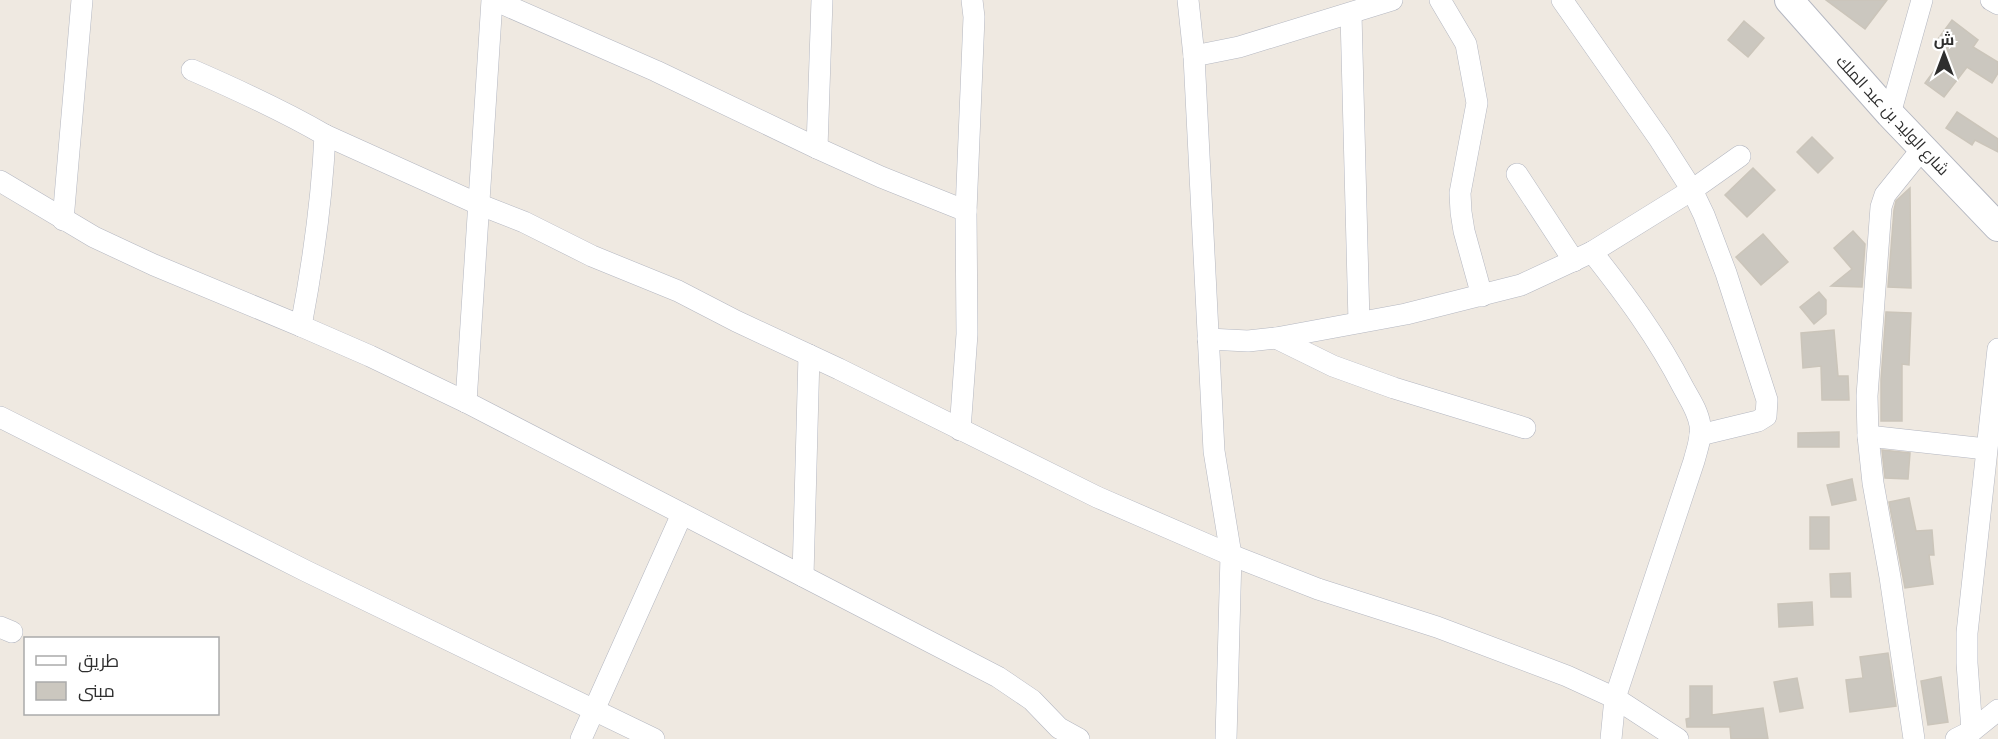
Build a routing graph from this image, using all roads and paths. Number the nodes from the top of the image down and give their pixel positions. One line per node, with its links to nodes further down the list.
1 (82, 0): 26 (street)
2 (493, 0): 18 (street); 24 (street)
3 (822, 0): 18 (street)
4 (972, 0): 25 (street)
5 (1188, 0): 14 (street)
6 (1392, 0): 13 (street)
7 (1440, 0): 29 (street)
8 (1562, 0): 23 (street)
9 (1789, 0): 16 (street, شارع الوليد بن عبد الملك)
10 (1922, 0): 16 (street)
11 (1991, 0): 12 (street)
12 (1998, 4)
13 (1351, 14): 14 (street); 30 (street)
14 (1194, 56): 33 (street)
15 (192, 70): 17 (street)
16 (1890, 114): 19 (street, شارع الوليد بن عبد الملك)
17 (326, 135): 24 (street); 31 (street)
18 (817, 148): 25 (street)
19 (1922, 149): 27 (street, شارع الوليد بن عبد الملك); 41 (street)
20 (1740, 156): 23 (street)
21 (1516, 174): 28 (street)
22 (0, 181): 26 (street)
23 (1692, 190): 28 (street); 40 (street)
24 (478, 204): 35 (street); 36 (street)
25 (966, 211): 39 (street)
26 (63, 220): 31 (street)
27 (1998, 227)
28 (1583, 257): 29 (street); 40 (street)
29 (1482, 296): 30 (street)
30 (1359, 322): 32 (street)
31 (301, 326): 36 (street)
32 (1276, 338): 33 (street); 38 (street)
33 (1208, 339): 44 (street)
34 (1998, 349): 42 (street)
35 (809, 355): 39 (street); 45 (street)
36 (465, 402): 43 (street)
37 (0, 417): 47 (street)
38 (1525, 428)
39 (960, 430): 44 (street)
40 (1700, 435): 46 (street)
41 (1868, 436): 42 (street); 57 (street)
42 (1986, 449): 50 (street)
43 (682, 514): 45 (street); 47 (street)
44 (1231, 555): 46 (street); 54 (street)
45 (803, 576): 49 (street)
46 (1615, 698): 55 (street); 56 (street)
47 (594, 709): 51 (street); 52 (street)
48 (1998, 710): 50 (street)
49 (1056, 733): 53 (street)
50 (1964, 735)
51 (581, 739)
52 (654, 739)
53 (1079, 739)
54 (1226, 739)
55 (1611, 739)
56 (1678, 739)
57 (1914, 739)

